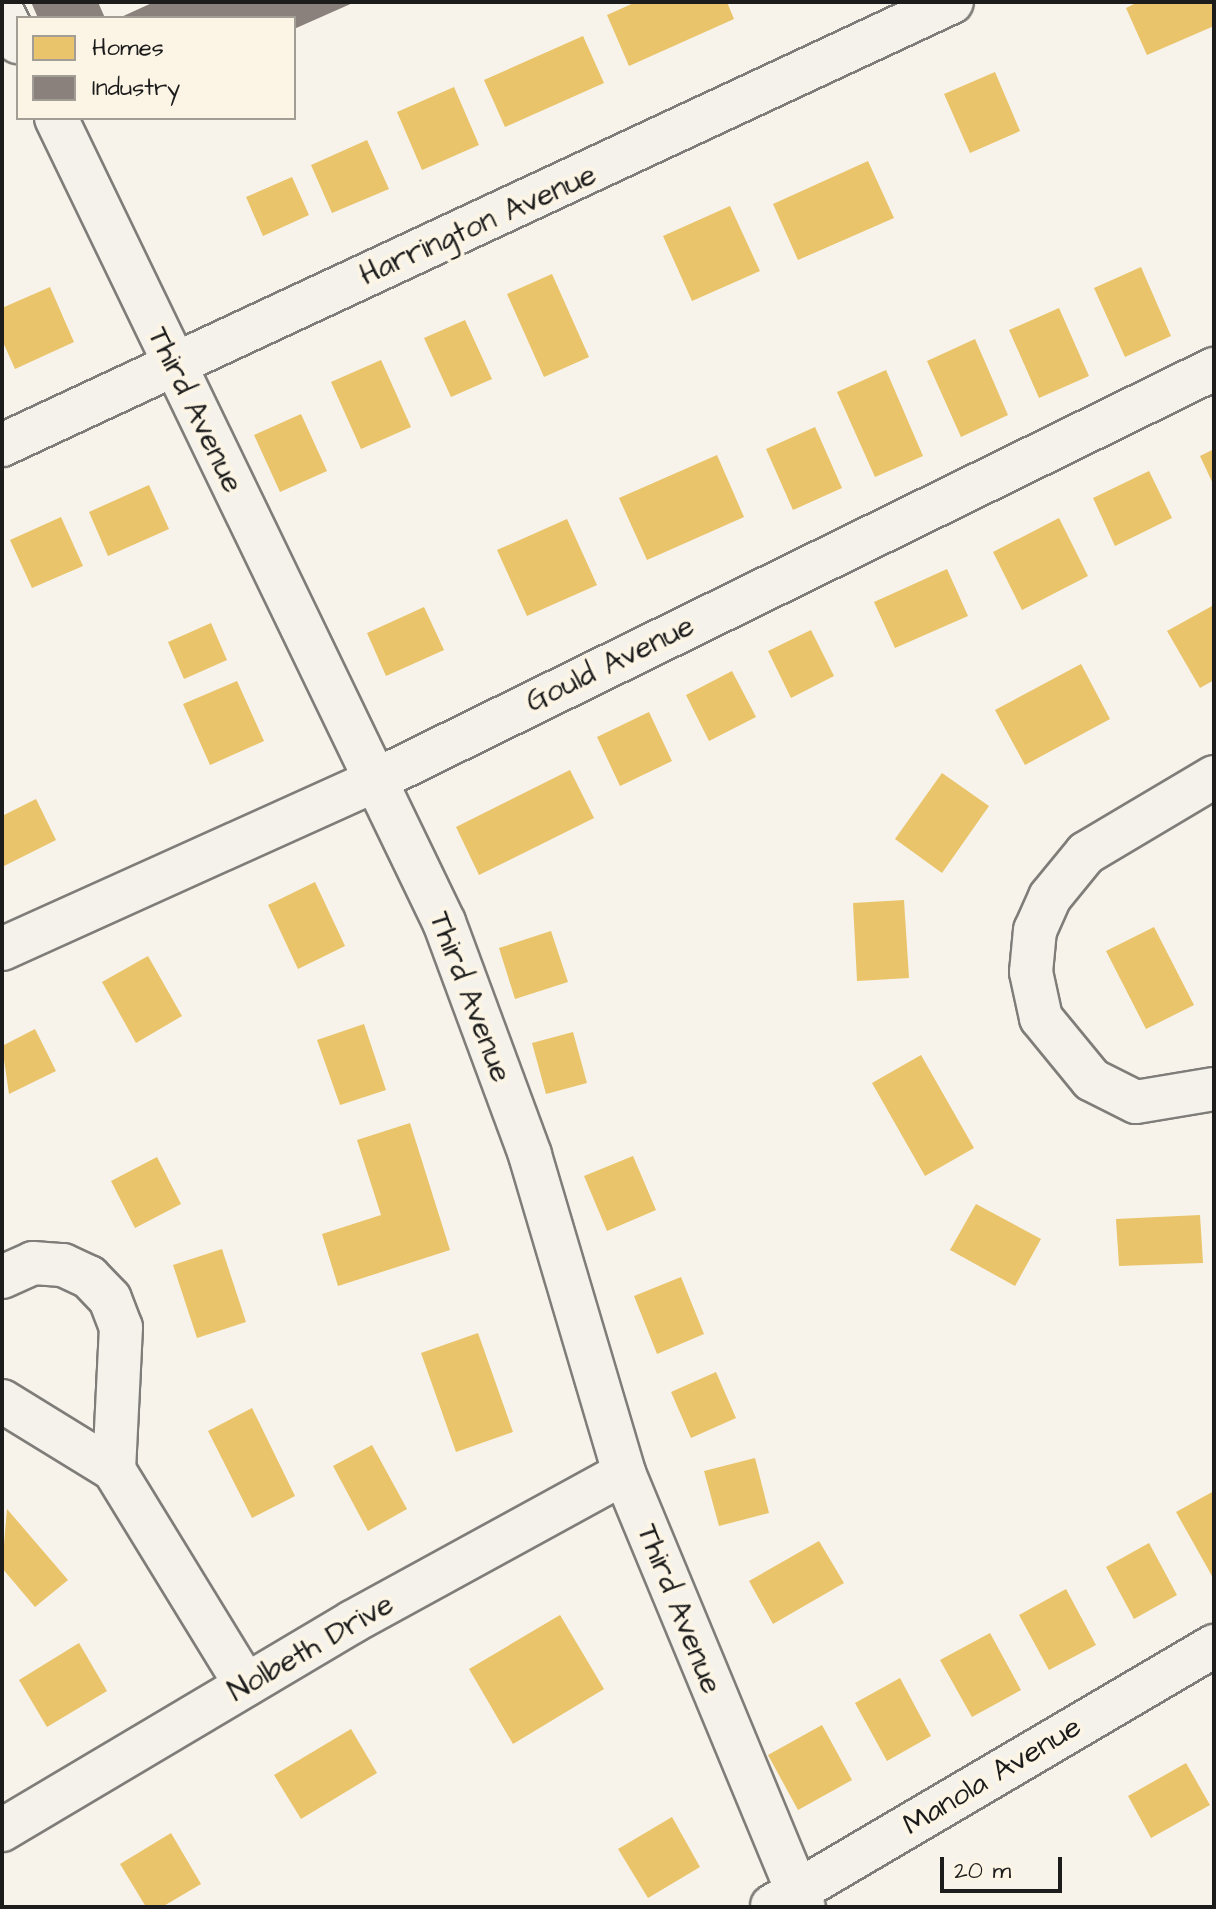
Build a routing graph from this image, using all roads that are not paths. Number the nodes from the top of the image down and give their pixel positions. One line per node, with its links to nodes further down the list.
1 (952, 2): 5 (street, Harrington Avenue)
2 (2, 11): 3 (street)
3 (16, 38)
4 (57, 120): 5 (street, Third Avenue)
5 (172, 360): 7 (street, Harrington Avenue); 9 (street, Third Avenue)
6 (1214, 369): 9 (street, Gould Avenue)
7 (2, 445)
8 (1214, 777): 11 (street)
9 (374, 781): 10 (street, Gould Avenue); 15 (street, Third Avenue)
10 (2, 949)
11 (1214, 1089)
12 (2, 1277): 14 (street)
13 (2, 1401): 14 (street)
14 (114, 1470): 17 (street)
15 (624, 1473): 17 (street, Nolbeth Drive); 19 (street, Third Avenue)
16 (1214, 1646): 19 (street, Manola Avenue)
17 (246, 1685): 18 (street, Nolbeth Drive)
18 (2, 1830)
19 (790, 1902)

